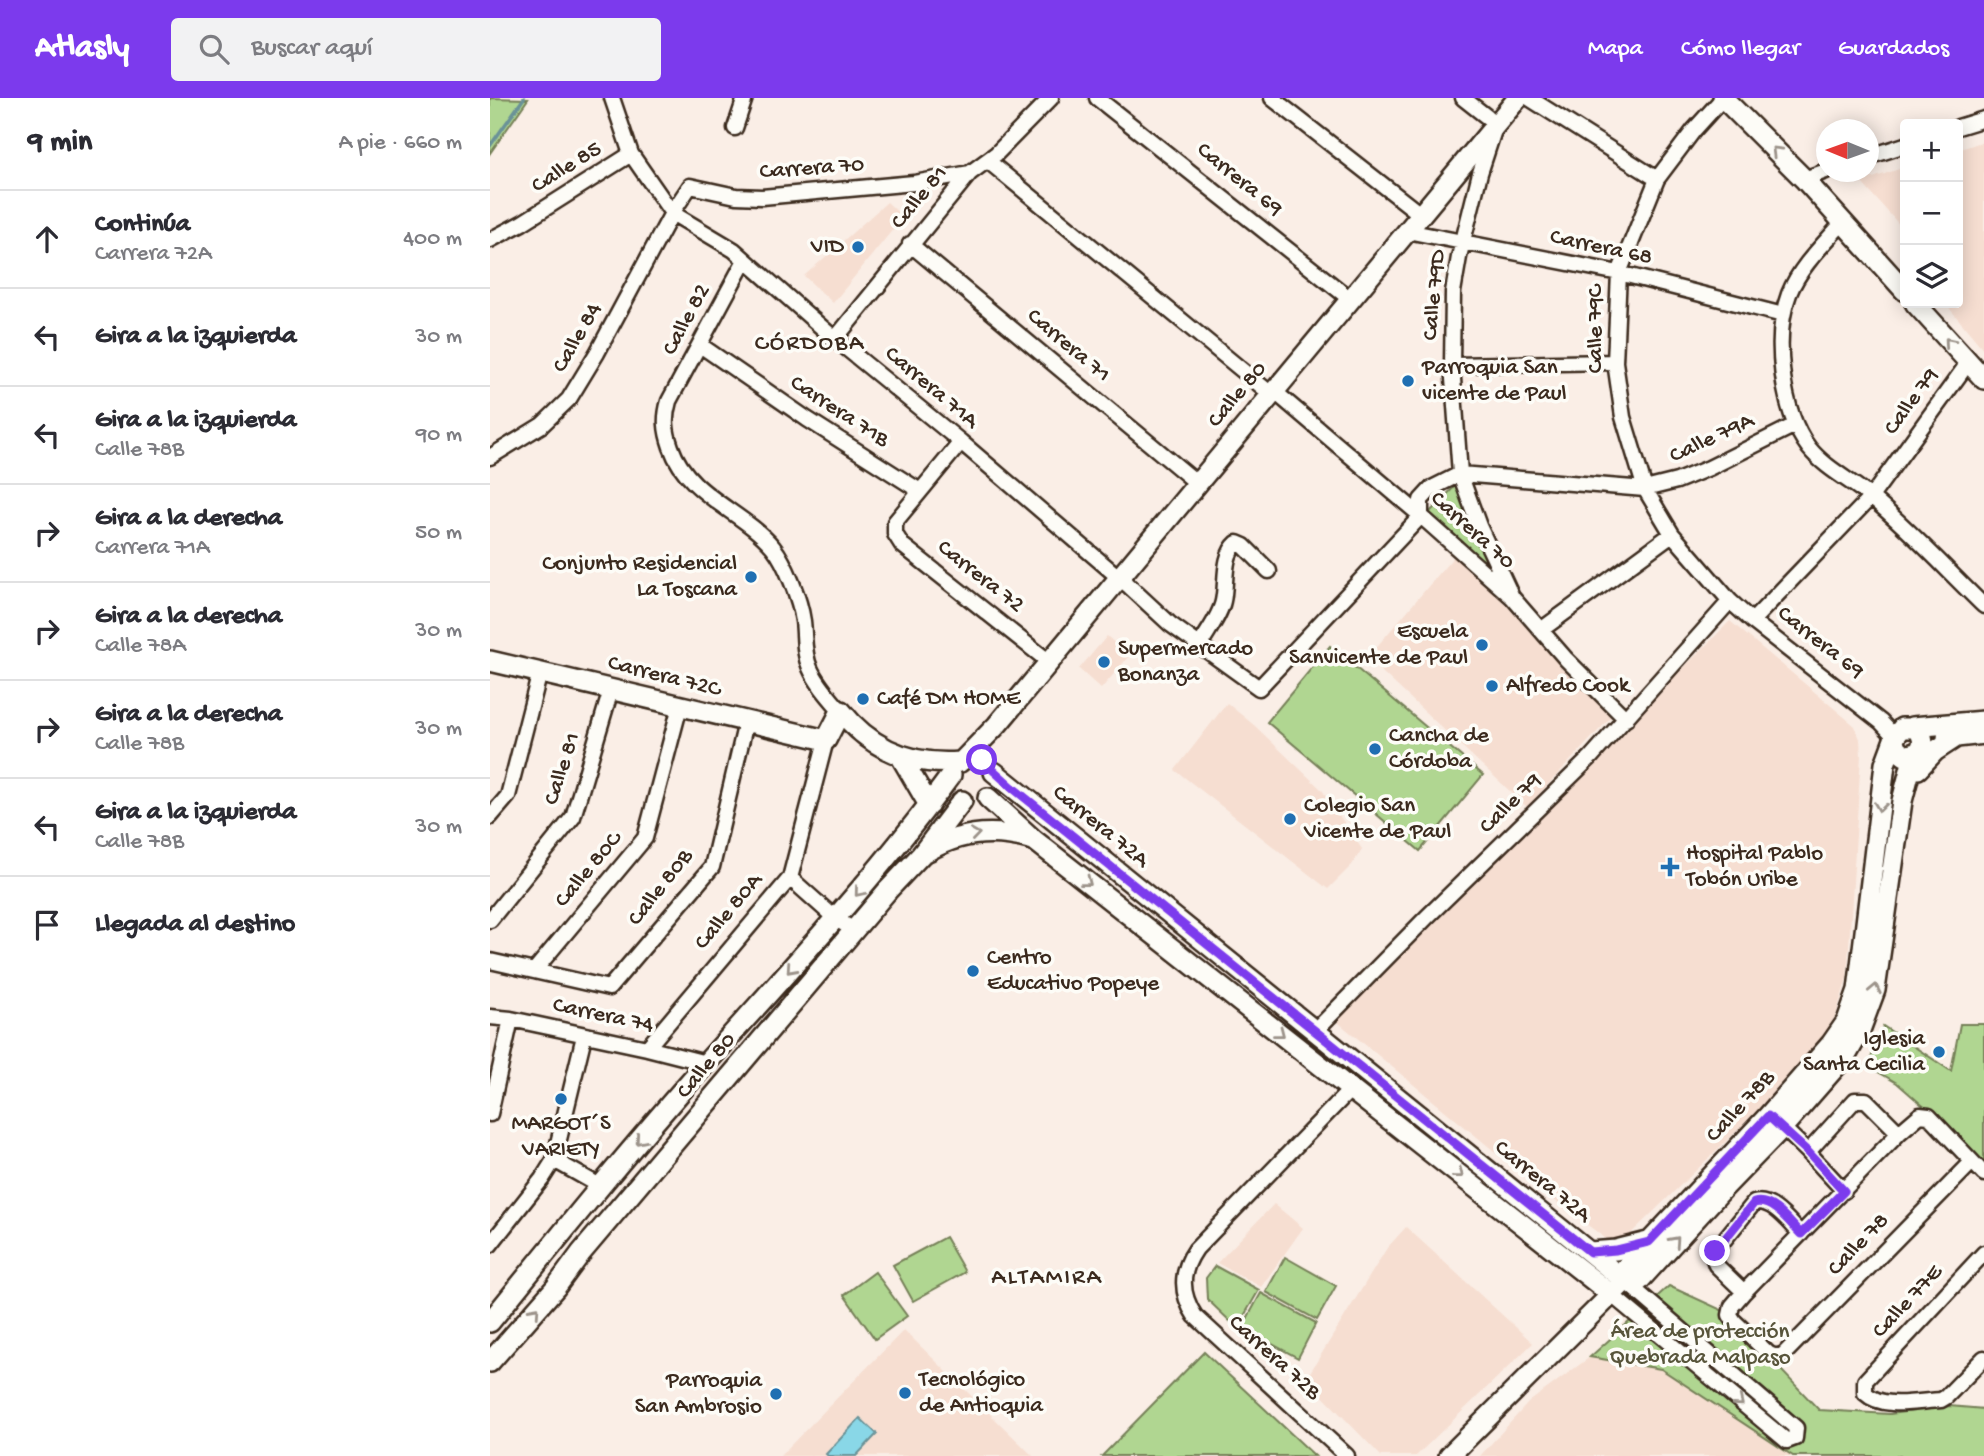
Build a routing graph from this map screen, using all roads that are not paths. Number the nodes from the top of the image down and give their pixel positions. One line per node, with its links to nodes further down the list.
1 (612, 98): 16 (street, Carrera 71A)
2 (745, 98): 13 (street)
3 (1051, 98): 17 (street, Calle 81)
4 (1097, 98): 32 (street, Carrera 69)
5 (1272, 98): 23 (street)
6 (1462, 98): 11 (street)
7 (1518, 98): 11 (main road, Calle 80)
8 (1529, 98): 20 (street)
9 (1723, 98): 20 (street, Calle 79C); 21 (main road, one-way to 9)
10 (1984, 118): 12 (street)
11 (1496, 124): 23 (main road, Calle 80); 27 (street, Calle 79D)
12 (1963, 125)
13 (735, 128)
14 (1900, 147): 15 (street)
15 (1879, 153)
16 (631, 154): 22 (street, Carrera 71A); 26 (street, Calle 85)
17 (988, 161): 18 (street, Calle 81); 41 (street, Carrera 70)
18 (970, 173): 22 (street, Carrera 70); 28 (street, Calle 81)
19 (1816, 175): 21 (street)
20 (1657, 179): 30 (street, Calle 79C)
21 (1804, 179): 24 (main road)
22 (672, 213): 29 (street, Carrera 71A); 44 (street, Calle 84)
23 (1420, 214): 25 (main road, Calle 80)
24 (1844, 221): 31 (main road); 34 (street)
25 (1407, 231): 27 (street, Carrera 68); 32 (main road, Calle 80)
26 (490, 240)
27 (1461, 243): 30 (street, Carrera 68); 39 (street, Calle 79D)
28 (910, 244): 35 (street, Calle 81); 46 (street, Carrera 71)
29 (745, 260): 35 (street, Carrera 71A); 36 (street, Calle 82)
30 (1619, 273): 34 (street, Carrera 68); 37 (street, Calle 79C)
31 (1900, 285)
32 (1350, 299): 41 (main road, Calle 80)
33 (1919, 308): 38 (main road, one-way to 33)
34 (1783, 315): 42 (street)
35 (835, 339): 43 (street, Carrera 71A)
36 (700, 345): 48 (street, Carrera 71B); 65 (street, Calle 82)
37 (1615, 362): 39 (street); 47 (street, Calle 79C)
38 (1968, 363): 40 (main road); 49 (street, Calle 79)
39 (1452, 365): 45 (street, Calle 79D)
40 (1984, 379)
41 (1272, 392): 46 (main road, Calle 80); 50 (street, Carrera 70)
42 (1795, 425): 47 (street, Calle 79A); 49 (street)
43 (961, 442): 48 (street); 53 (street, Carrera 71A)
44 (490, 457)
45 (1460, 474): 47 (street); 50 (street); 54 (street, Calle 79D)
46 (1197, 483): 53 (main road, Calle 80)
47 (1646, 489): 51 (street, Calle 79C)
48 (920, 491): 61 (street, Carrera 72)
49 (1871, 497): 56 (street); 57 (street, Calle 79)
50 (1421, 516): 54 (street, Carrera 70); 59 (street, Carrera 71A)
51 (1672, 534): 55 (street, Calle 79C); 58 (street)
52 (1269, 571): 59 (street)
53 (1118, 577): 59 (street, Carrera 71A); 61 (main road, Calle 80)
54 (1512, 597): 58 (street, Carrera 70)
55 (1730, 601): 57 (street, Carrera 69); 66 (street, Calle 79)
56 (1984, 606)
57 (1752, 621): 70 (street, Carrera 69)
58 (1541, 630): 66 (street, Carrera 70)
59 (1200, 645)
60 (490, 661): 62 (main road, Carrera 72C)
61 (1048, 661): 69 (main road, Calle 80)
62 (540, 672): 63 (main road, Carrera 72C); 82 (street)
63 (611, 690): 64 (main road, Carrera 72C); 87 (street, Calle 81)
64 (680, 706): 68 (main road, Carrera 72C); 91 (street, Calle 80C)
65 (841, 711): 73 (main road, Calle 80A); 75 (main road)
66 (1626, 719): 95 (street, Calle 79)
67 (1984, 721): 70 (main road)
68 (746, 722): 73 (main road, Carrera 72C); 91 (street, Calle 80B)
69 (997, 725): 76 (main road, Calle 80); 77 (main road)
70 (1897, 731): 74 (main road); 101 (main road, Calle 78B, one-way to 101)
71 (1984, 734): 72 (main road)
72 (1958, 736): 74 (main road); 80 (main road)
73 (827, 740): 85 (street, Calle 80A)
74 (1918, 752): 80 (main road, Calle 78B)
75 (901, 757): 76 (main road); 81 (main road)
76 (956, 768): 77 (main road); 79 (main road); 81 (main road, Calle 80)
77 (993, 770): 78 (main road); 90 (main road, Carrera 72A)
78 (988, 798): 79 (main road); 83 (main road, Carrera 72A)
79 (962, 801): 84 (main road, Calle 80)
80 (1902, 801): 101 (main road, Calle 78B, one-way to 80)
81 (929, 805): 86 (main road, Calle 80, one-way to 86)
82 (490, 817)
83 (1034, 840): 84 (main road, one-way to 83); 92 (main road, Carrera 72A, one-way to 92)
84 (921, 855): 88 (main road, Calle 80)
85 (790, 878): 86 (street); 97 (street, Calle 80A)
86 (836, 919): 88 (street); 98 (main road, Calle 80, one-way to 98)
87 (490, 920)
88 (854, 930): 122 (main road, Calle 80, one-way to 88)
89 (490, 961): 91 (street)
90 (1239, 970): 92 (main road); 95 (main road, Carrera 72A)
91 (534, 971)
92 (1225, 992): 99 (main road, Carrera 72A, one-way to 99)
93 (490, 1017): 94 (street, Carrera 74)
94 (511, 1019): 96 (street, Carrera 74); 100 (street)
95 (1315, 1031): 114 (main road, Carrera 72A)
96 (584, 1036): 97 (street, Carrera 74); 105 (street)
97 (648, 1048): 98 (street, Carrera 74)
98 (706, 1063): 108 (main road, Calle 80, one-way to 108)
99 (1351, 1089): 116 (main road, Carrera 72A, one-way to 116); 123 (street, Carrera 72B)
100 (490, 1114)
101 (1776, 1122): 103 (main road, Calle 78B); 104 (street); 109 (main road, Calle 78B)
102 (1899, 1133): 104 (street); 106 (street); 110 (street)
103 (1733, 1152): 109 (main road); 112 (main road, Calle 78B)
104 (1808, 1152): 110 (street)
105 (554, 1160): 108 (street); 113 (street)
106 (1972, 1162): 107 (street); 118 (street, Calle 78)
107 (1984, 1174)
108 (600, 1186): 120 (main road, Calle 80)
109 (1722, 1190): 117 (main road, Calle 78B, one-way to 109)
110 (1844, 1191): 111 (street)
111 (1801, 1234): 118 (street); 118 (street)
112 (1649, 1242): 114 (main road); 117 (main road, Calle 78B)
113 (490, 1245)
114 (1590, 1252): 117 (main road, Carrera 72A)
115 (1984, 1253): 121 (street, Calle 77E)
116 (1585, 1272): 117 (main road, Carrera 72A); 119 (main road)
117 (1618, 1288): 117 (street, Carrera 72A, one-way to 117); 119 (main road, Calle 78B)
118 (1744, 1292)
119 (1589, 1318): 124 (main road, Calle 78B)
120 (490, 1322)
121 (1984, 1358)
122 (490, 1362)
123 (1347, 1456)
124 (1449, 1456)

